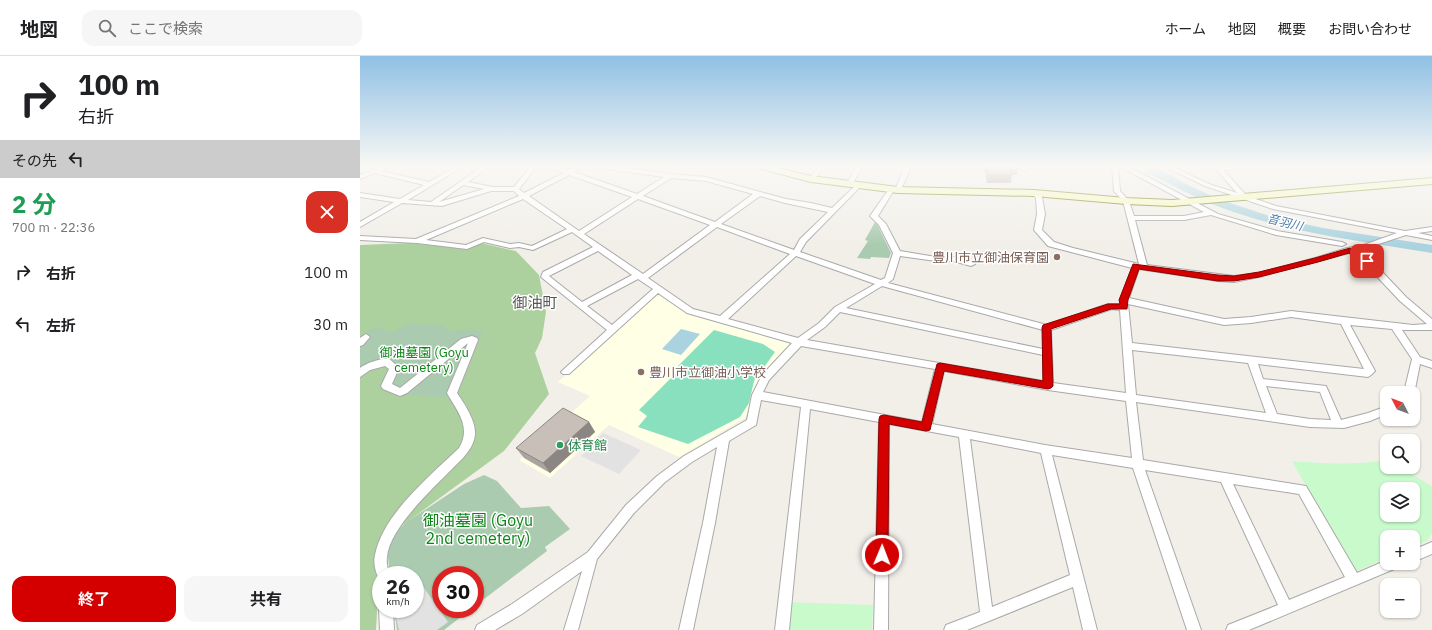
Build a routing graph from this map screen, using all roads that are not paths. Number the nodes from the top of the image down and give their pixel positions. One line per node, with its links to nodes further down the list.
1 (414, 193): 22 (street)
2 (447, 193): 25 (street)
3 (479, 193): 25 (street)
4 (520, 193): 19 (street)
5 (530, 193): 19 (street)
6 (627, 193): 20 (street)
7 (644, 193): 20 (street)
8 (759, 193): 26 (street); 31 (street)
9 (847, 193): 26 (street)
10 (892, 193): 42 (street)
11 (1024, 193): 12 (main road)
12 (1034, 193): 23 (main road); 44 (street)
13 (1119, 193): 23 (street)
14 (1174, 193): 24 (street)
15 (1228, 193): 21 (street)
16 (1238, 193): 21 (street)
17 (1304, 193): 21 (main road)
18 (360, 195): 22 (street)
19 (524, 196): 33 (street); 37 (street)
20 (638, 197): 31 (street); 33 (street)
21 (1242, 198): 24 (main road); 34 (street)
22 (400, 201): 25 (street); 29 (street)
23 (1126, 201): 24 (main road); 28 (street)
24 (1191, 202): 27 (street)
25 (433, 203)
26 (834, 211): 41 (street)
27 (1211, 213): 28 (street); 38 (street)
28 (1130, 218): 44 (street)
29 (364, 220): 30 (street)
30 (360, 224)
31 (716, 225): 41 (street); 45 (street)
32 (1432, 229): 34 (street)
33 (576, 231): 37 (street); 39 (street)
34 (1403, 233): 36 (street); 40 (street)
35 (360, 238): 37 (street)
36 (1432, 238)
37 (417, 241)
38 (1342, 244)
39 (599, 247): 45 (street); 49 (street)
40 (1350, 250): 44 (street); 54 (street)
41 (795, 253): 46 (street); 51 (street)
42 (897, 253): 43 (street); 46 (street)
43 (971, 264)
44 (1140, 266): 48 (street)
45 (640, 277): 47 (street); 49 (street)
46 (883, 284): 50 (street); 55 (street)
47 (658, 289): 51 (street); 56 (street)
48 (1124, 304): 52 (street); 55 (street); 58 (street)
49 (581, 306): 56 (street)
50 (838, 309): 57 (street); 59 (street)
51 (721, 320): 57 (street)
52 (1344, 321): 53 (street); 61 (street)
53 (1395, 326): 54 (street); 60 (street)
54 (1432, 326)
55 (1046, 328): 59 (street)
56 (612, 330): 64 (street)
57 (799, 342): 63 (street); 69 (street)
58 (1127, 346): 61 (street); 70 (street)
59 (1048, 353): 67 (street)
60 (1417, 359): 62 (street); 68 (street)
61 (1252, 361): 66 (street)
62 (1432, 365)
63 (940, 367): 67 (street); 76 (street)
64 (566, 372)
65 (360, 373): 85 (street)
66 (1260, 382): 73 (street); 75 (street)
67 (1048, 386): 70 (street)
68 (1411, 386)
69 (758, 395): 71 (street); 78 (street)
70 (1131, 398): 73 (street); 80 (street)
71 (806, 404): 74 (street); 96 (street)
72 (1380, 413): 75 (street)
73 (1274, 418): 75 (street)
74 (884, 419): 76 (street); 97 (street)
75 (1338, 424)
76 (926, 427): 77 (street)
77 (964, 433): 79 (street); 90 (street)
78 (724, 438): 84 (street); 95 (street)
79 (1045, 449): 80 (street); 87 (street)
80 (1138, 465): 81 (street); 100 (street)
81 (1225, 479): 88 (street); 89 (street)
82 (1432, 548): 83 (street)
83 (1420, 553)
84 (592, 556): 93 (street); 94 (street)
85 (382, 566)
86 (1380, 569): 88 (street)
87 (1077, 579): 90 (street); 99 (street)
88 (1354, 580): 89 (street)
89 (1286, 608): 101 (street)
90 (987, 615): 98 (street)
91 (386, 618): 92 (street)
92 (387, 630)
93 (482, 630)
94 (571, 630)
95 (686, 630)
96 (782, 630)
97 (881, 630)
98 (951, 630)
99 (1090, 630)
100 (1194, 630)
101 (1233, 630)

